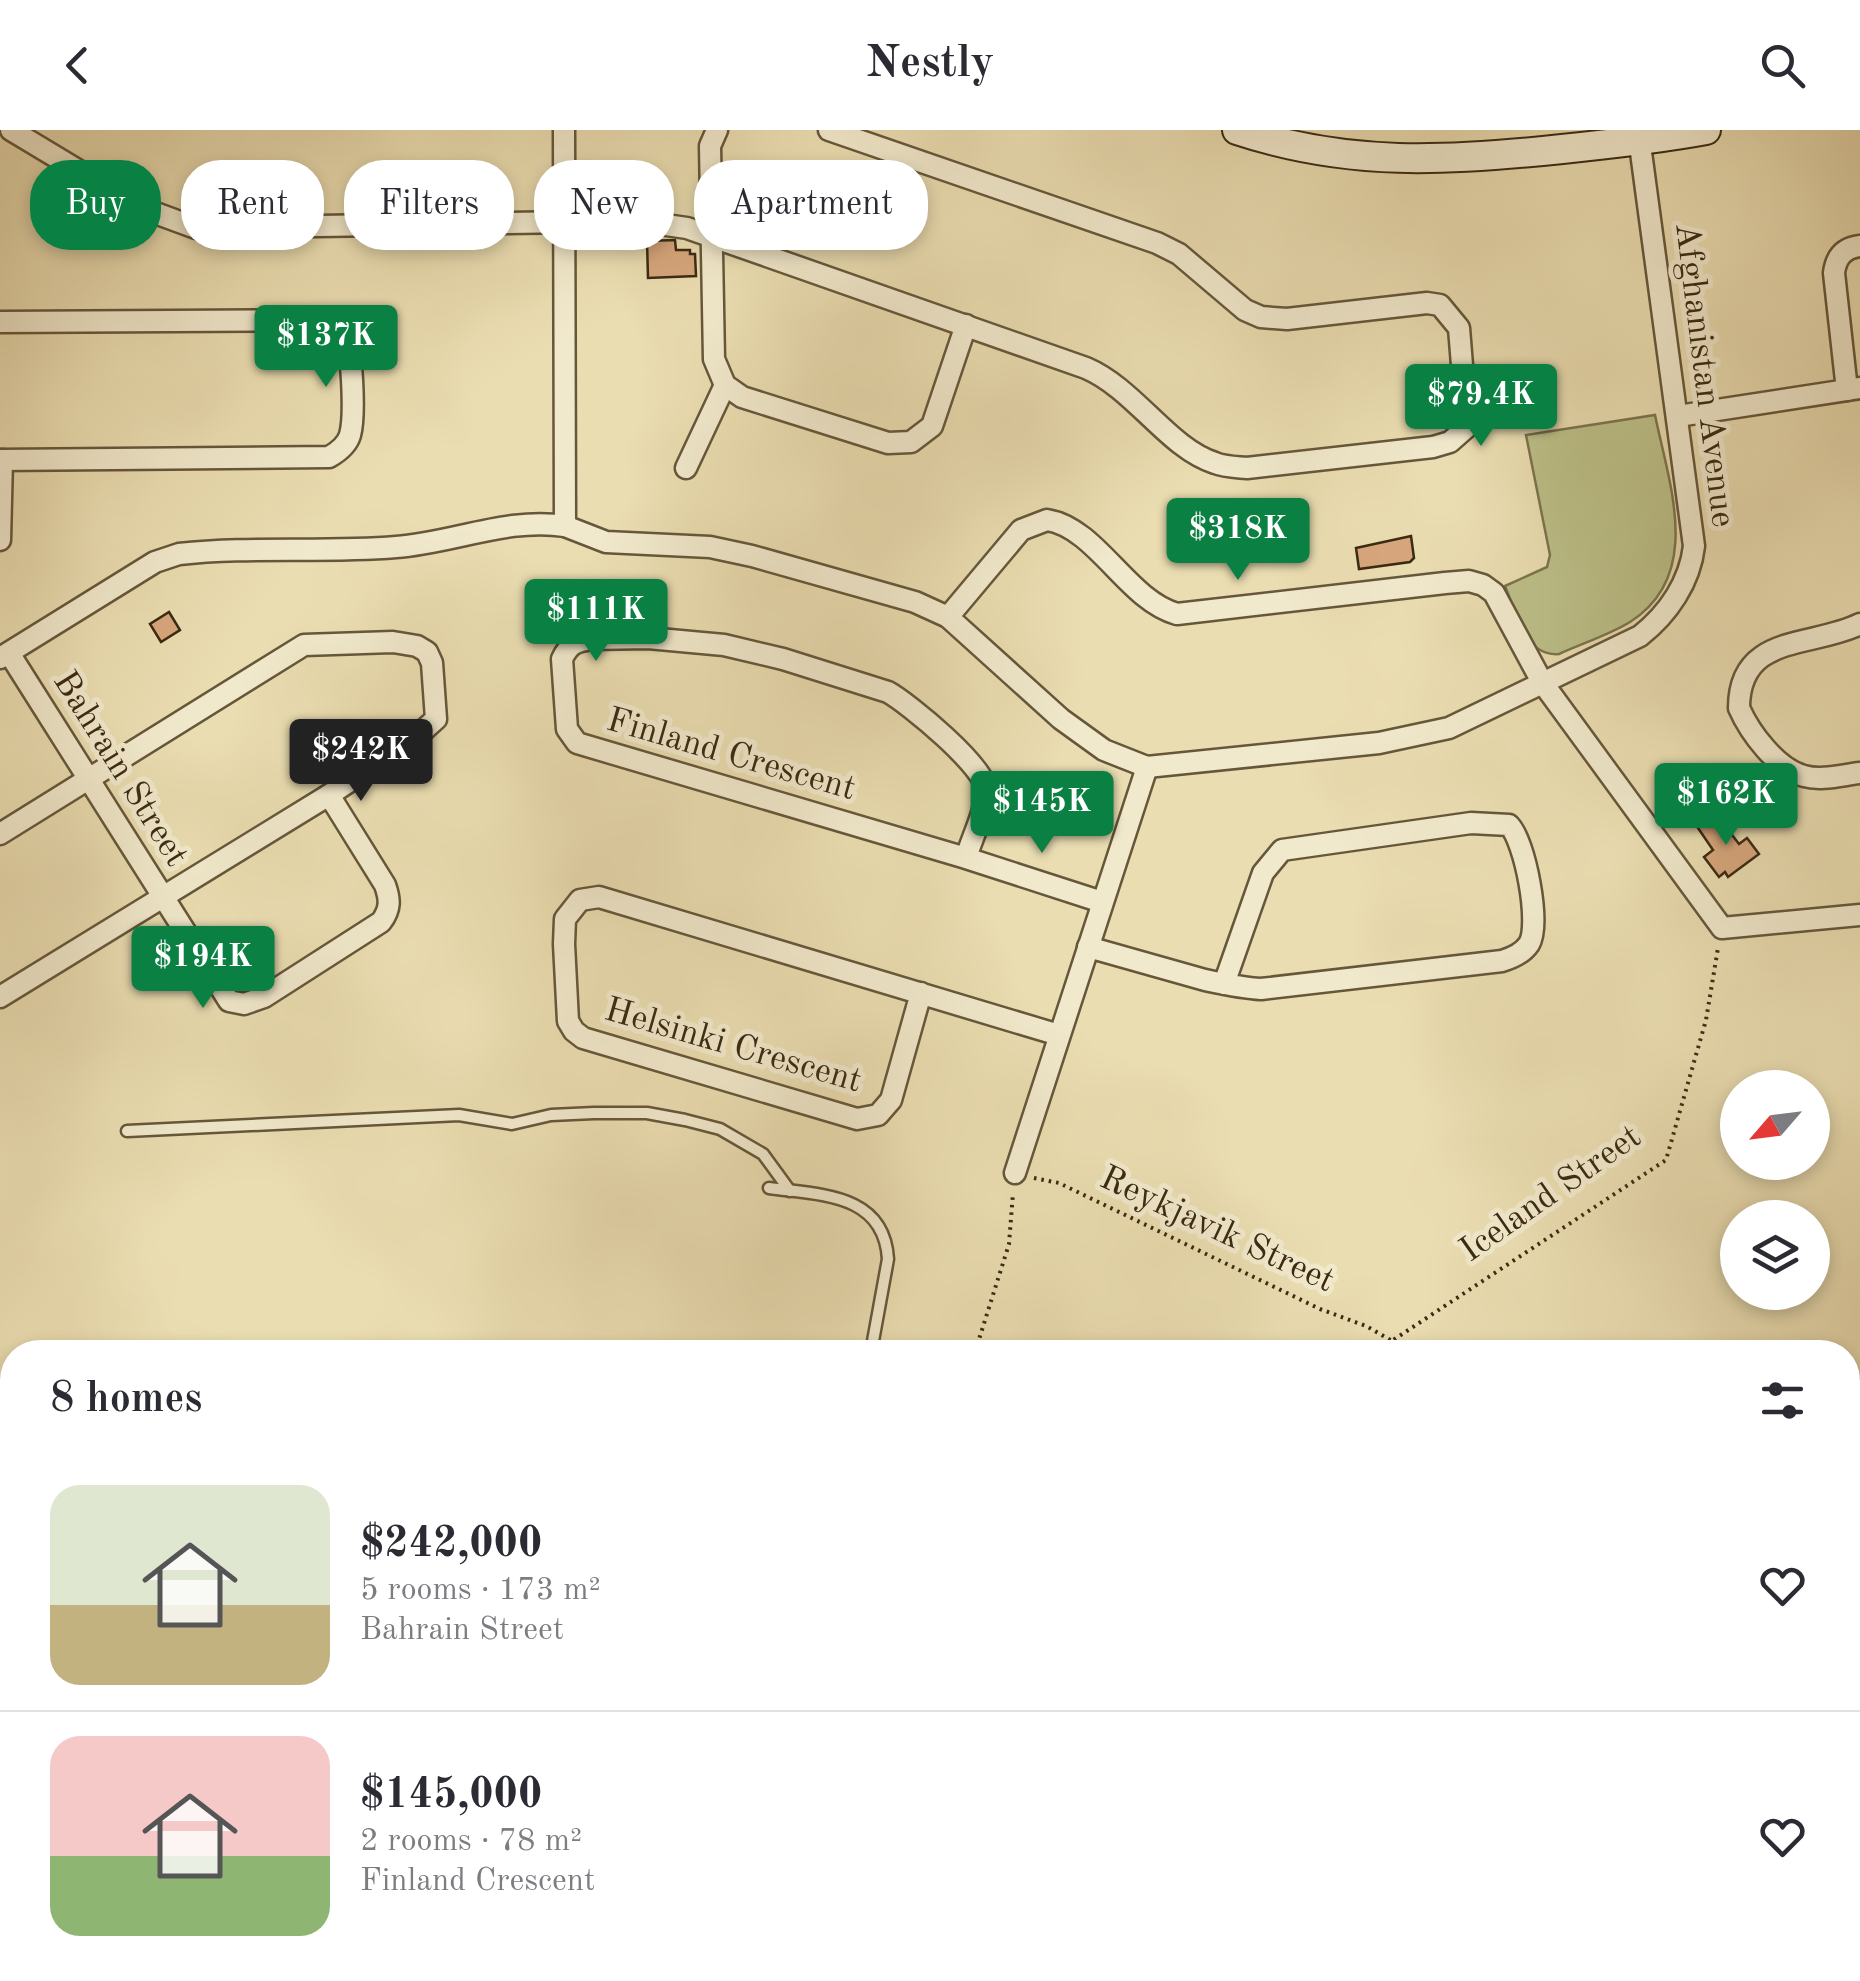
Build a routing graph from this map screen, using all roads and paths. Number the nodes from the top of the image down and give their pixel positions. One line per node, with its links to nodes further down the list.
1 (11, 130): 10 (street)
2 (564, 130): 8 (street)
3 (717, 130): 9 (street)
4 (829, 130): 16 (street)
5 (1237, 130): 7 (street)
6 (1706, 130): 7 (street)
7 (1639, 135): 19 (street, Afghanistan Avenue)
8 (565, 160)
9 (710, 160)
10 (534, 223)
11 (1860, 246): 18 (street)
12 (566, 250): 22 (street)
13 (711, 250): 17 (street)
14 (749, 250): 16 (street)
15 (0, 322): 20 (street)
16 (966, 325): 17 (street)
17 (725, 384): 21 (street)
18 (1854, 389): 19 (street)
19 (1678, 416): 27 (street, Afghanistan Avenue)
20 (1, 460): 23 (street)
21 (686, 468)
22 (566, 515): 24 (street, Afghanistan Avenue); 26 (street, Afghanistan Avenue)
23 (0, 540)
24 (948, 617): 27 (street); 28 (street, Afghanistan Avenue)
25 (1860, 624): 29 (street)
26 (4, 656): 30 (street, Bahrain Street)
27 (1542, 682): 28 (street, Afghanistan Avenue); 37 (street)
28 (1147, 768): 35 (street)
29 (1860, 772)
30 (89, 780): 31 (street); 32 (street); 34 (street, Bahrain Street)
31 (329, 795): 34 (street); 34 (street, Bahrain Street)
32 (0, 834)
33 (966, 858): 33 (street, Finland Crescent); 35 (street, Finland Crescent)
34 (162, 896): 41 (street)
35 (1102, 902): 38 (street)
36 (1860, 915): 37 (street)
37 (1722, 928): 50 (path, Iceland Street)
38 (1088, 947): 39 (street); 42 (street)
39 (1224, 984): 39 (street)
40 (921, 994): 40 (street, Helsinki Crescent); 42 (street, Helsinki Crescent)
41 (0, 997)
42 (1059, 1035): 44 (street)
43 (127, 1131): 46 (lane)
44 (1015, 1173): 48 (path); 49 (path, Reykjavik Street)
45 (769, 1188): 46 (lane)
46 (790, 1191): 47 (lane)
47 (873, 1340)
48 (978, 1340)
49 (1390, 1340)
50 (1397, 1340)

